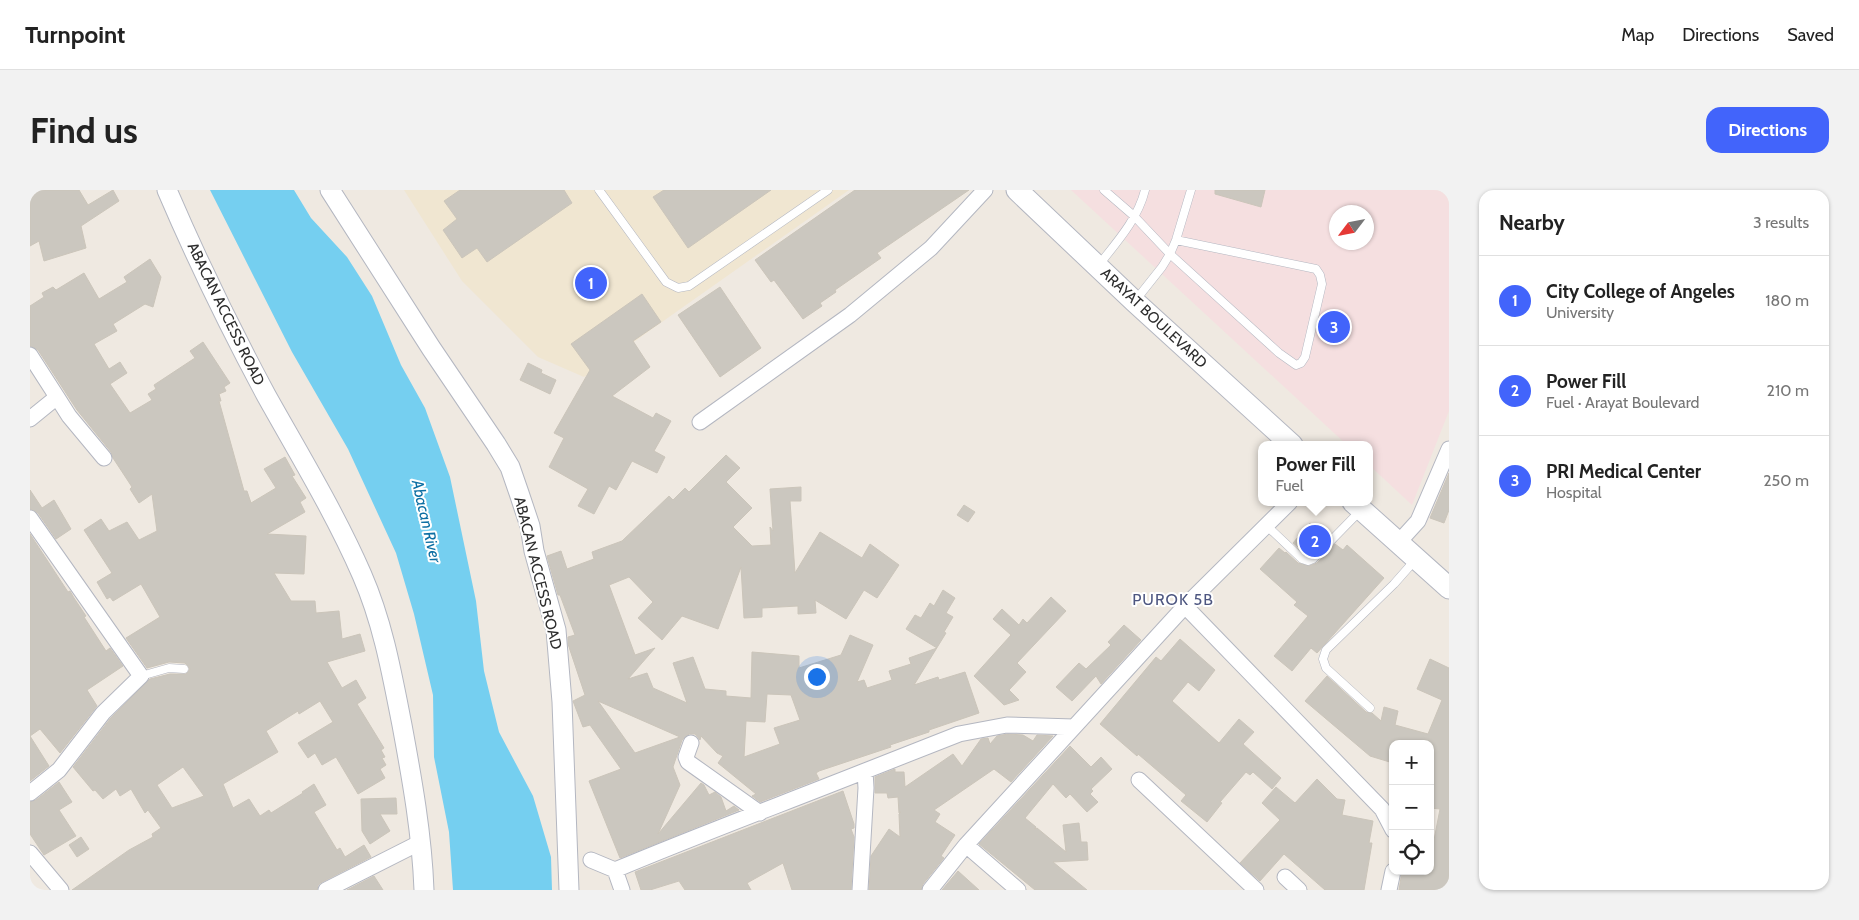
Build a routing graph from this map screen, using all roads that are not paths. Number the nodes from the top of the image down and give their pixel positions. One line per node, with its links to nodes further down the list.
1 (167, 190): 40 (street, ABACAN ACCESS ROAD)
2 (330, 190): 50 (street, ABACAN ACCESS ROAD)
3 (599, 190): 9 (lane)
4 (985, 190): 18 (street)
5 (1017, 190): 13 (main road, ARAYAT BOULEVARD)
6 (1104, 190): 10 (lane)
7 (1145, 190): 10 (lane)
8 (1191, 190): 11 (lane)
9 (823, 191)
10 (1134, 216): 12 (lane); 13 (lane)
11 (1176, 240): 12 (lane); 12 (lane)
12 (1170, 254): 14 (lane)
13 (1098, 266): 14 (main road, ARAYAT BOULEVARD)
14 (1135, 302): 19 (main road, ARAYAT BOULEVARD)
15 (30, 356): 16 (street)
16 (57, 397): 17 (street); 21 (street)
17 (30, 419)
18 (700, 422)
19 (1288, 441)
20 (1449, 449): 26 (street)
21 (104, 458)
22 (1286, 506): 25 (street)
23 (1357, 506): 25 (lane); 26 (main road)
24 (30, 518): 31 (street)
25 (1267, 526): 29 (street)
26 (1398, 543): 27 (main road)
27 (1416, 559): 28 (main road); 32 (lane)
28 (1449, 588)
29 (1185, 606): 33 (street); 39 (street)
30 (184, 669): 31 (lane)
31 (140, 676): 37 (street)
32 (1370, 708)
33 (1074, 727): 35 (street); 41 (street)
34 (690, 743): 38 (street)
35 (865, 771): 38 (street); 52 (street)
36 (1139, 780): 55 (street)
37 (30, 793)
38 (760, 813): 44 (street)
39 (1389, 822)
40 (421, 842): 48 (street); 49 (street, ABACAN ACCESS ROAD)
41 (966, 845): 53 (street); 54 (street)
42 (30, 853): 47 (street)
43 (591, 860): 44 (street)
44 (616, 870): 51 (street)
45 (1392, 875): 57 (street)
46 (1286, 878): 56 (street)
47 (61, 890)
48 (326, 890)
49 (424, 890)
50 (569, 890)
51 (622, 890)
52 (860, 890)
53 (930, 890)
54 (1018, 890)
55 (1256, 890)
56 (1299, 890)
57 (1389, 890)

